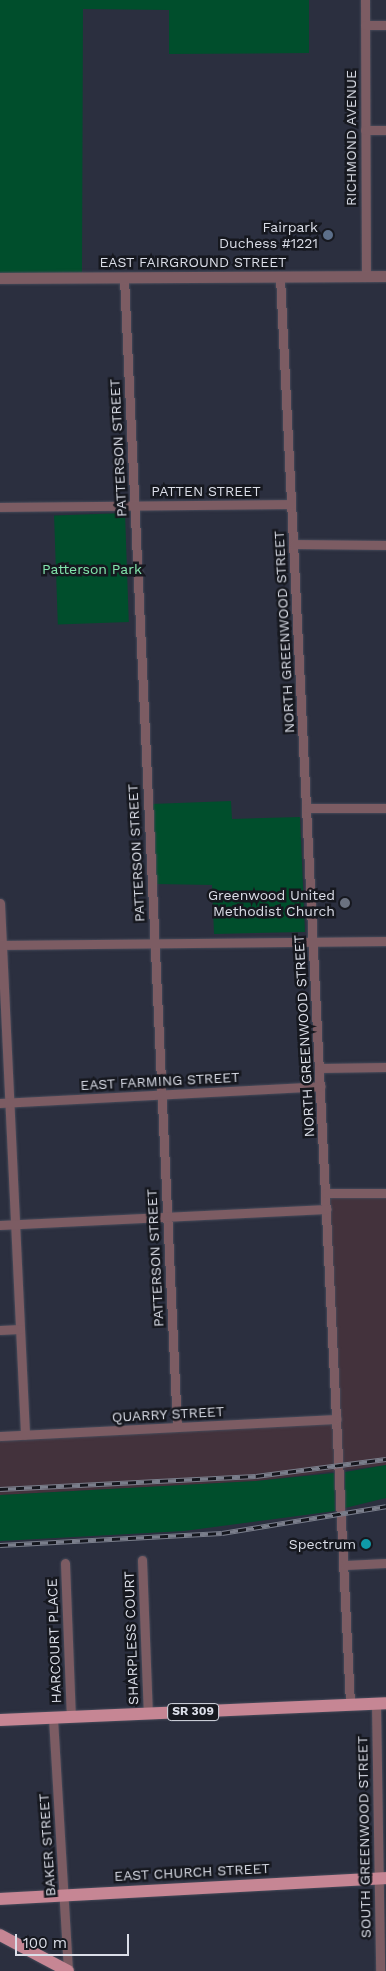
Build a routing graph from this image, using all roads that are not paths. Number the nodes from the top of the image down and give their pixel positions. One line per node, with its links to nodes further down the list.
1 (365, 0): 2 (street, RICHMOND AVENUE)
2 (365, 25): 3 (street); 4 (street, RICHMOND AVENUE)
3 (386, 25)
4 (365, 130): 5 (street); 7 (street, RICHMOND AVENUE)
5 (386, 130)
6 (280, 276): 7 (street, EAST FAIRGROUND STREET); 10 (street, EAST FAIRGROUND STREET); 11 (street, NORTH GREENWOOD STREET)
7 (366, 276): 8 (street, EAST FAIRGROUND STREET)
8 (386, 276)
9 (0, 278): 10 (street, EAST FAIRGROUND STREET)
10 (124, 278): 12 (street, PATTERSON STREET)
11 (291, 504): 12 (street, PATTEN STREET); 14 (street, NORTH GREENWOOD STREET)
12 (134, 506): 13 (street, PATTEN STREET); 21 (street, PATTERSON STREET)
13 (0, 507)
14 (294, 544): 15 (street); 16 (street, NORTH GREENWOOD STREET)
15 (386, 545)
16 (307, 808): 17 (street); 20 (street, NORTH GREENWOOD STREET)
17 (386, 808)
18 (0, 903): 22 (street)
19 (386, 941): 20 (street)
20 (314, 942): 21 (street); 24 (street, NORTH GREENWOOD STREET)
21 (154, 944): 22 (street); 26 (street, PATTERSON STREET)
22 (1, 945): 27 (street)
23 (386, 1067): 24 (street)
24 (320, 1068): 25 (street, NORTH GREENWOOD STREET)
25 (321, 1086): 26 (street, EAST FARMING STREET); 29 (street, NORTH GREENWOOD STREET)
26 (161, 1094): 27 (street, EAST FARMING STREET); 32 (street, PATTERSON STREET)
27 (10, 1102): 28 (street, EAST FARMING STREET); 33 (street)
28 (0, 1103)
29 (326, 1193): 30 (street); 31 (street, NORTH GREENWOOD STREET)
30 (386, 1193)
31 (327, 1208): 32 (street); 37 (street, NORTH GREENWOOD STREET)
32 (167, 1216): 33 (street); 38 (street, PATTERSON STREET)
33 (15, 1224): 34 (street); 35 (street)
34 (0, 1225)
35 (20, 1329): 36 (street); 39 (street)
36 (0, 1330)
37 (337, 1420): 38 (street, QUARRY STREET); 44 (street, NORTH GREENWOOD STREET)
38 (177, 1427): 39 (street, QUARRY STREET)
39 (25, 1434): 40 (street, QUARRY STREET)
40 (0, 1436)
41 (142, 1560): 47 (street, SHARPLESS COURT)
42 (65, 1563): 48 (street, HARCOURT PLACE)
43 (386, 1563): 44 (street)
44 (345, 1565): 46 (street, NORTH GREENWOOD STREET)
45 (381, 1703): 46 (main road, SR 309); 51 (street, SOUTH GREENWOOD STREET)
46 (350, 1705): 47 (main road, SR 309)
47 (148, 1714): 48 (main road, SR 309)
48 (71, 1717): 49 (main road, SR 309)
49 (53, 1718): 50 (main road, SR 309); 52 (street, BAKER STREET)
50 (0, 1720)
51 (383, 1878): 52 (main road, EAST CHURCH STREET); 57 (street, SOUTH GREENWOOD STREET)
52 (63, 1894): 53 (main road, EAST CHURCH STREET); 56 (street, BAKER STREET)
53 (0, 1899)
54 (0, 1935): 55 (main road)
55 (54, 1967): 56 (main road)
56 (68, 1971)
57 (380, 1971)

